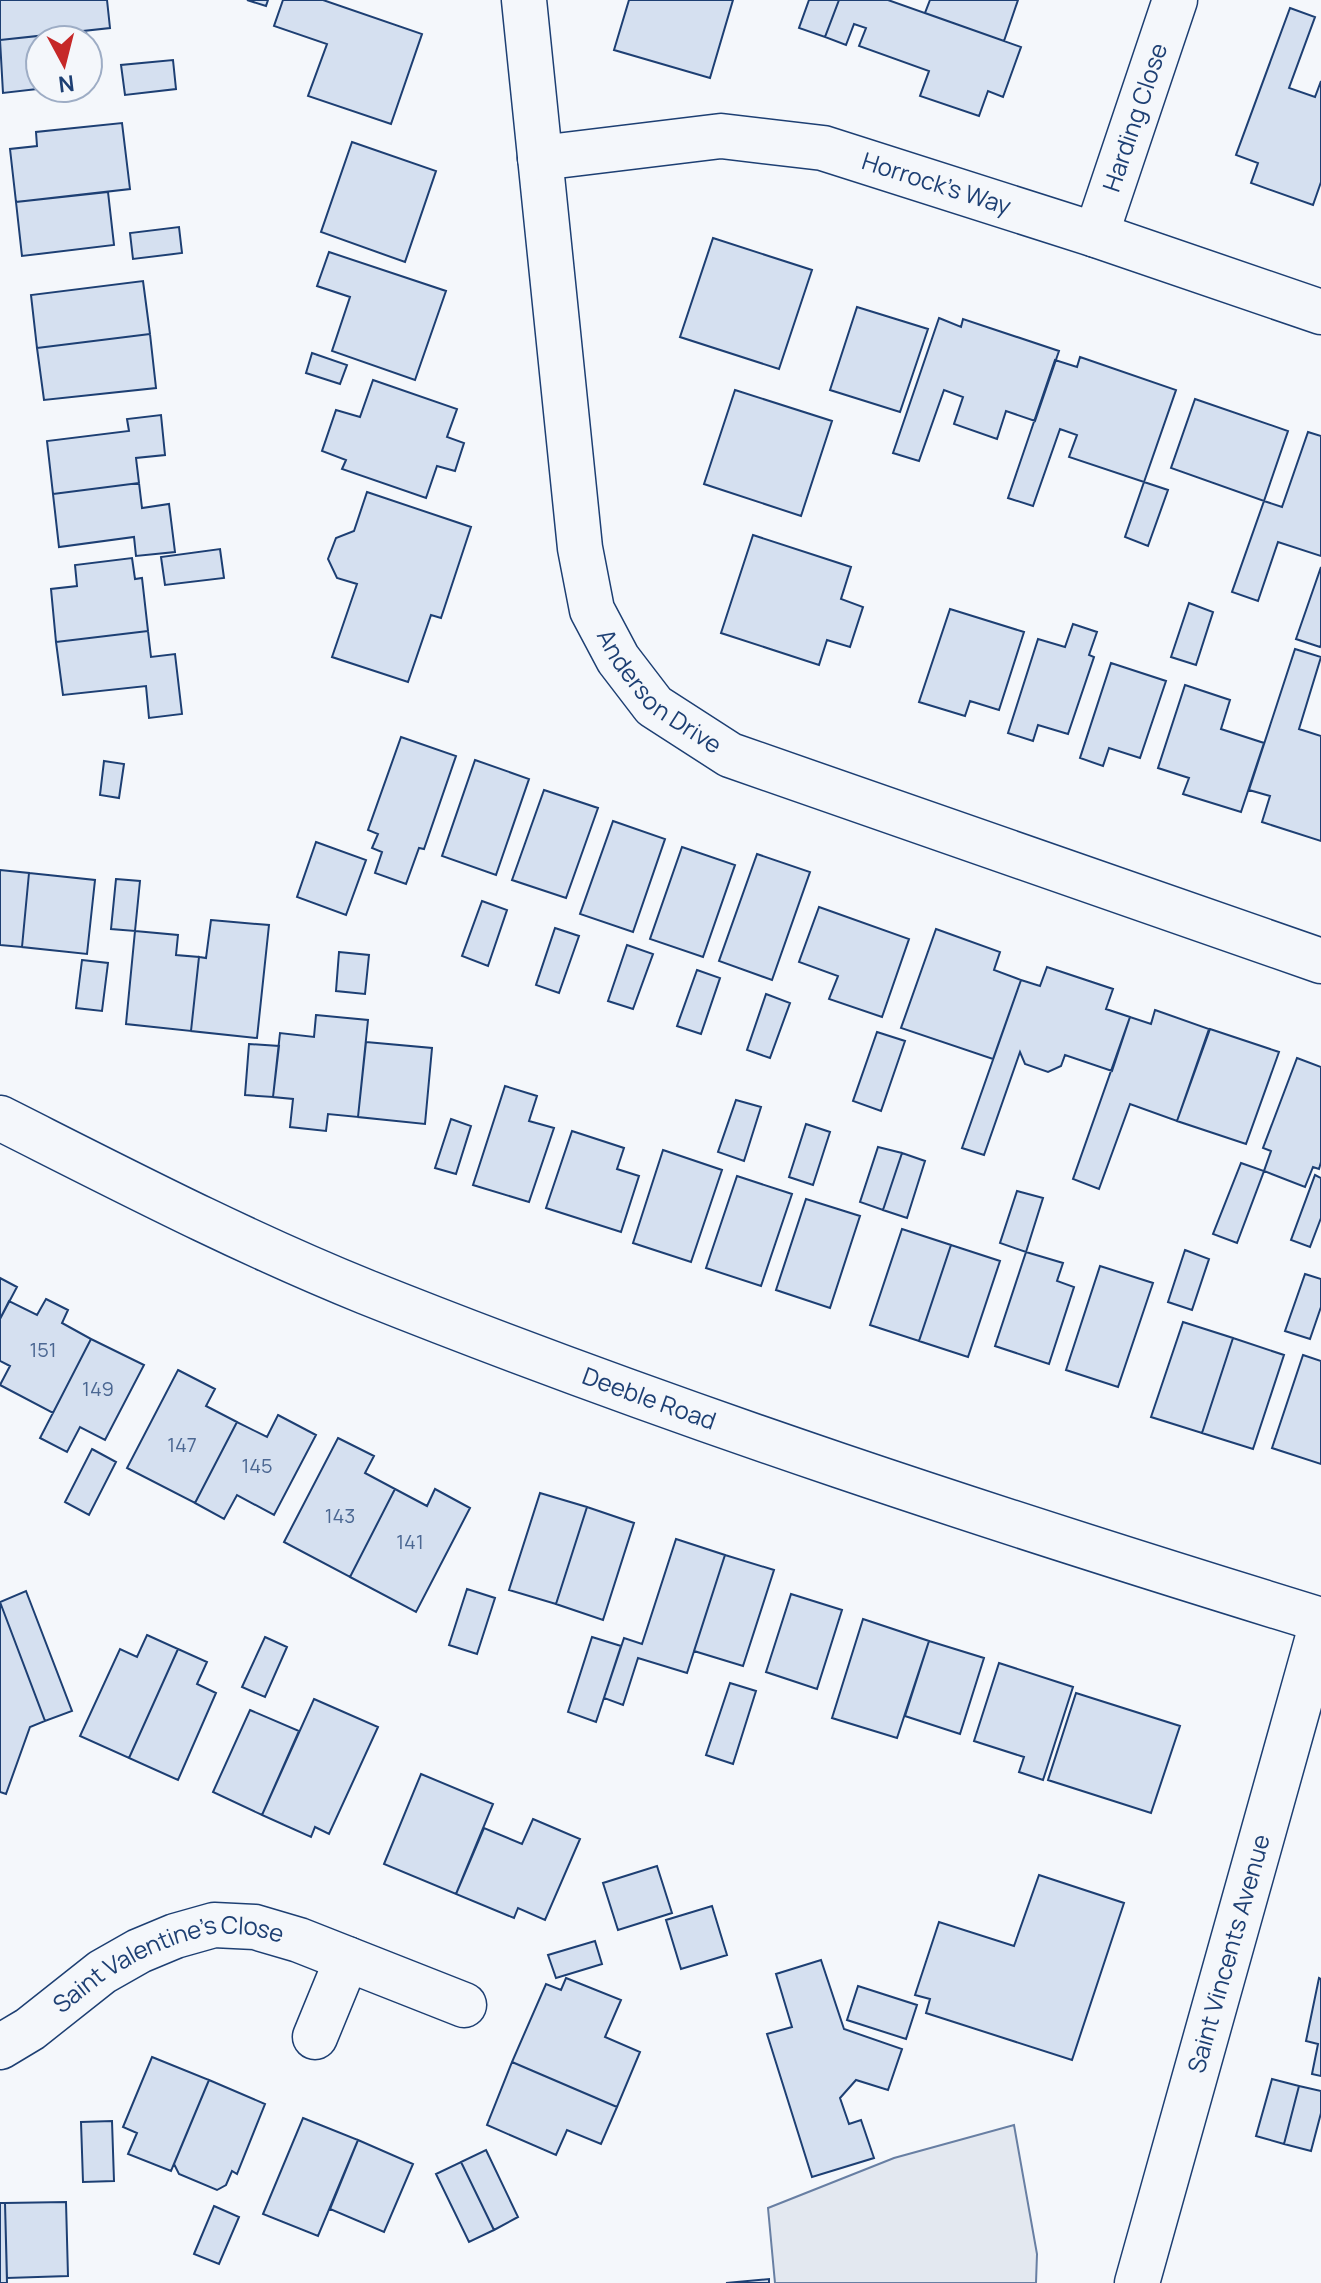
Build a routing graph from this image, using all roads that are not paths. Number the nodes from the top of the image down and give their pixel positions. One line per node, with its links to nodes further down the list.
1 (524, 0): 3 (street, Anderson Drive)
2 (1175, 0): 4 (street, Harding Close)
3 (540, 158): 4 (street, Horrock's Way); 6 (street, Anderson Drive)
4 (1096, 235): 5 (street, Horrock's Way)
5 (1321, 312)
6 (1321, 961)
7 (0, 1118): 8 (street, Deeble Road)
8 (1321, 1623): 13 (street, Saint Vincents Avenue)
9 (347, 1959): 10 (street, Saint Valentine's Close); 11 (street); 12 (street, Saint Valentine's Close)
10 (464, 2005)
11 (315, 2037)
12 (0, 2047)
13 (1137, 2283)

